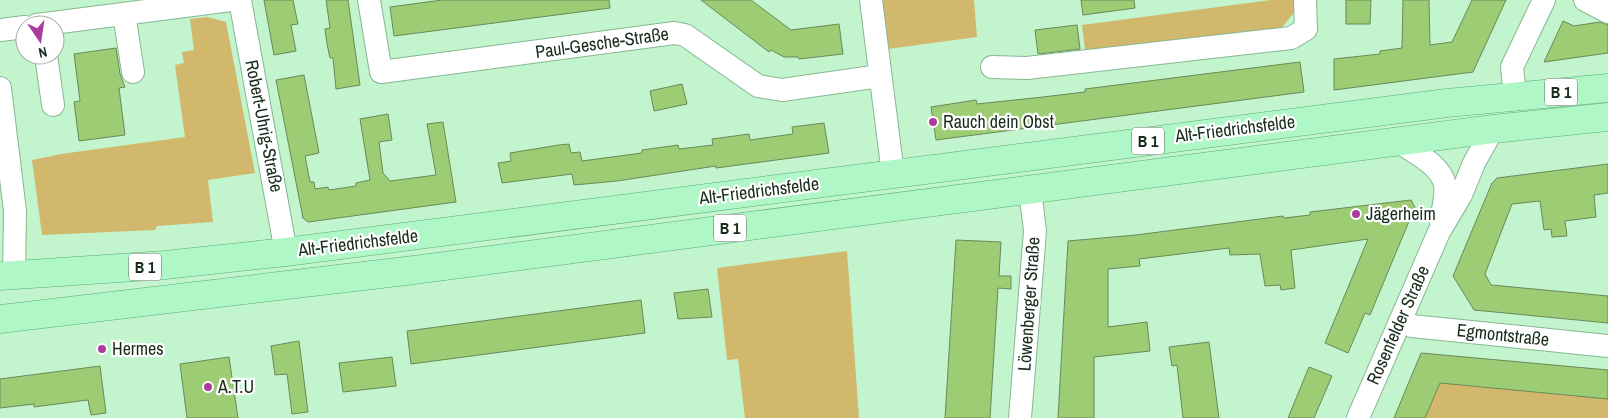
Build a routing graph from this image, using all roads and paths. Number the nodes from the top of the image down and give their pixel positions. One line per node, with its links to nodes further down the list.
1 (231, 0): 9 (street)
2 (240, 0): 29 (street, Robert-Uhrig-Straße)
3 (369, 0): 16 (street, Paul-Gesche-Straße)
4 (871, 0): 16 (street)
5 (1305, 0): 15 (street)
6 (1544, 0): 19 (street)
7 (1585, 0): 8 (street)
8 (1608, 12)
9 (124, 14): 10 (street); 13 (street)
10 (65, 22)
11 (15, 28): 12 (street)
12 (0, 30)
13 (136, 57)
14 (47, 65): 20 (street)
15 (992, 67)
16 (880, 76): 25 (street)
17 (0, 88): 24 (street)
18 (1608, 88): 19 (main road, B 1)
19 (1515, 96): 25 (main road, Alt-Friedrichsfelde / B 1)
20 (53, 105)
21 (1608, 117): 22 (main road, B 1)
22 (1493, 129): 23 (main road, Alt-Friedrichsfelde / B 1); 28 (street, Rosenfelder Straße)
23 (1399, 142): 26 (main road, Alt-Friedrichsfelde / B 1); 28 (street, Rosenfelder Straße)
24 (4, 160): 27 (street)
25 (893, 174): 29 (main road, Alt-Friedrichsfelde / B 1)
26 (1030, 190): 31 (main road, Alt-Friedrichsfelde / B 1); 34 (street, Löwenberger Straße)
27 (8, 211): 30 (street)
28 (1439, 232): 32 (street, Rosenfelder Straße)
29 (286, 252): 30 (main road, Alt-Friedrichsfelde / B 1)
30 (4, 276)
31 (0, 318)
32 (1400, 321): 33 (street, Egmontstraße); 35 (street, Rosenfelder Straße)
33 (1608, 346)
34 (1020, 418)
35 (1358, 418)

